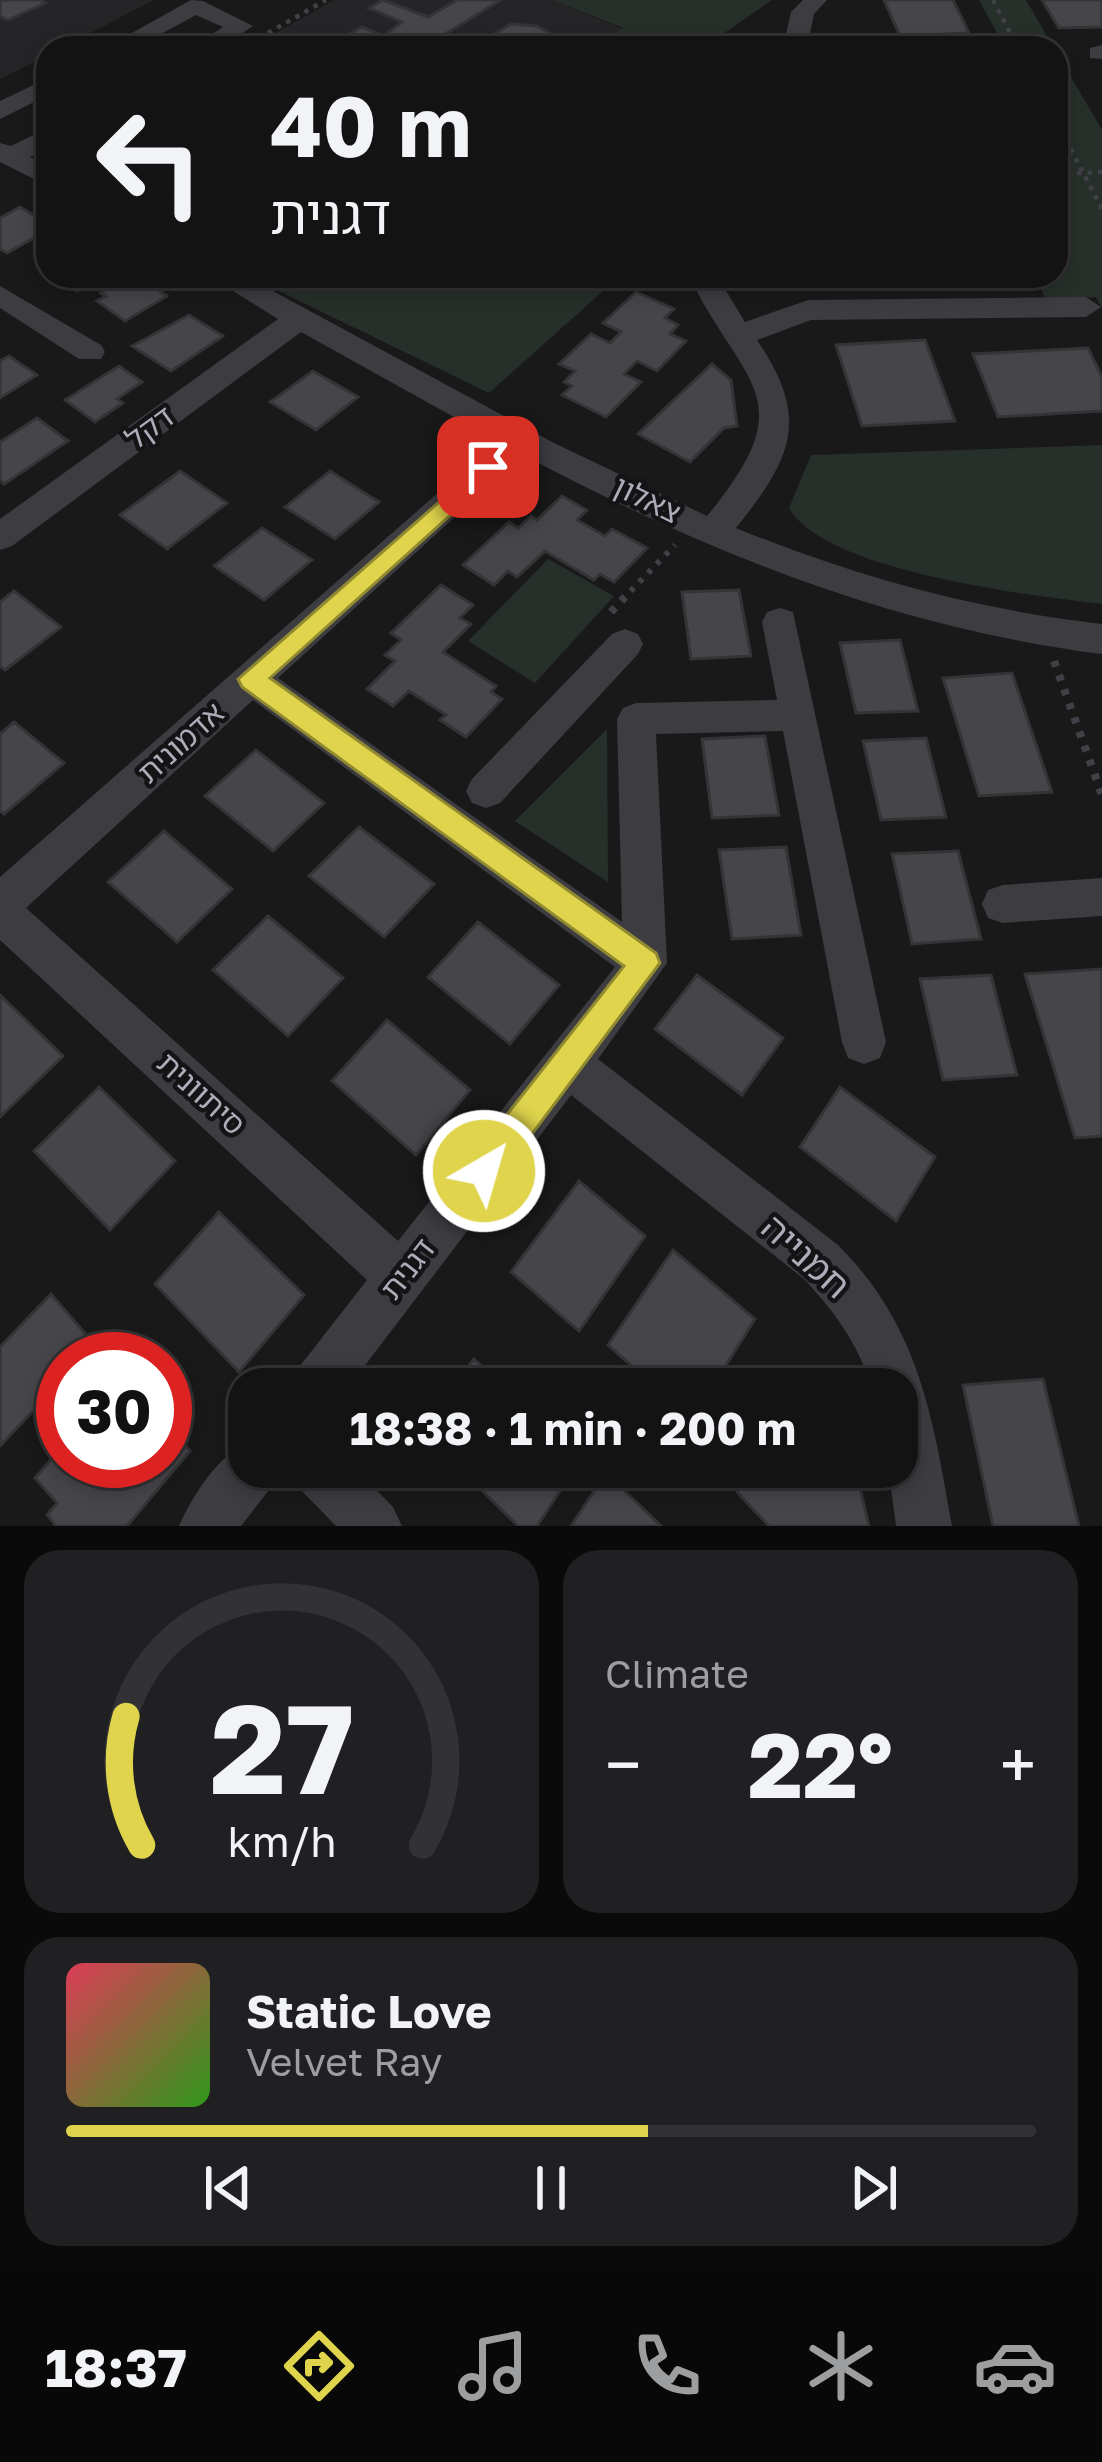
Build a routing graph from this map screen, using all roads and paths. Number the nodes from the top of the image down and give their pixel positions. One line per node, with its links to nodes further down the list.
1 (326, 0): 6 (path)
2 (993, 0): 8 (path)
3 (809, 6): 7 (street)
4 (139, 36): 5 (street)
5 (224, 36)
6 (262, 36)
7 (800, 36)
8 (1012, 36)
9 (36, 91): 10 (street)
10 (0, 110)
11 (36, 141): 13 (street)
12 (1068, 144): 15 (path)
13 (6, 154): 14 (street)
14 (36, 171)
15 (1083, 172): 16 (path); 17 (path); 18 (path)
16 (1102, 172)
17 (1068, 173)
18 (1102, 208)
19 (245, 288): 25 (street, צאלון)
20 (710, 288): 26 (street)
21 (803, 288): 24 (street)
22 (1086, 307): 24 (street)
23 (8, 310): 27 (street)
24 (808, 310): 26 (street)
25 (300, 319): 28 (street, צאלון); 30 (street, דקל)
26 (738, 336): 29 (street)
27 (90, 352)
28 (522, 437): 29 (street, צאלון); 35 (street, אדמונית)
29 (704, 527): 32 (street, צאלון); 34 (path)
30 (0, 537)
31 (780, 622): 37 (street)
32 (1044, 632): 33 (street, צאלון); 40 (path)
33 (1102, 639)
34 (625, 644): 36 (street)
35 (251, 679): 43 (street, אדמונית); 44 (street)
36 (583, 688): 38 (street); 39 (street)
37 (799, 715): 38 (street); 45 (street)
38 (636, 719): 44 (street)
39 (486, 791)
40 (1102, 796)
41 (1102, 897): 42 (street)
42 (1003, 904)
43 (0, 908): 47 (street, סיתוונית)
44 (645, 963): 46 (street, דגנית)
45 (864, 1042)
46 (568, 1064): 47 (street, דגנית); 53 (street, חמנייה)
47 (401, 1277): 48 (street, דגנית)
48 (330, 1368)
49 (237, 1488): 51 (street)
50 (337, 1488): 52 (street)
51 (207, 1526)
52 (374, 1526)
53 (924, 1526)

